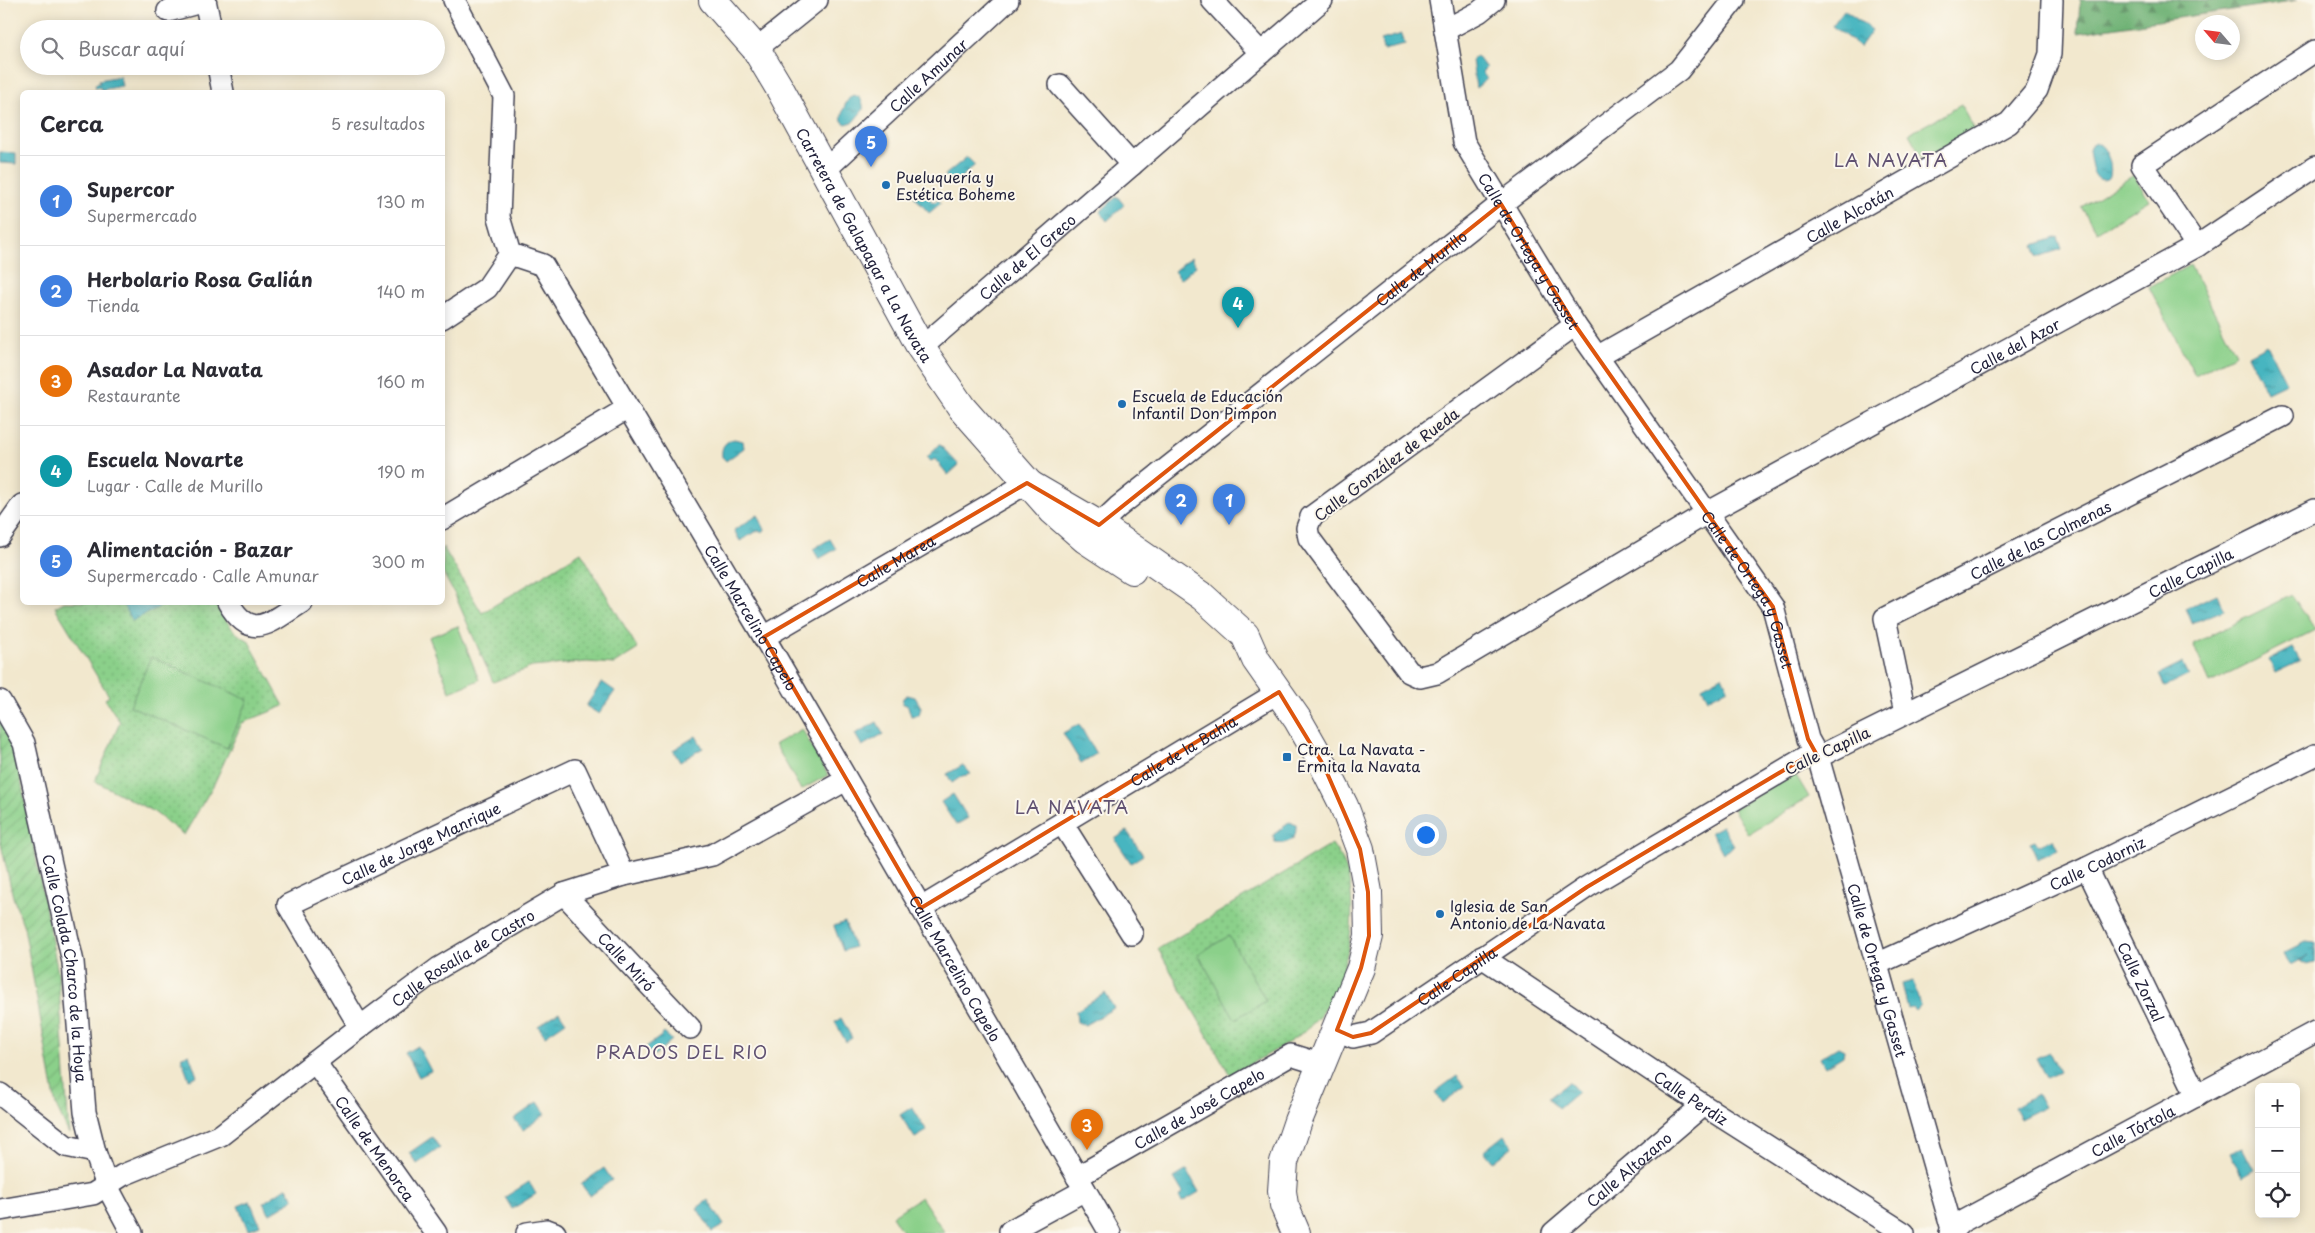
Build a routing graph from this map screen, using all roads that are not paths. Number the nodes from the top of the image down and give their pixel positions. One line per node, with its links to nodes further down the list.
1 (454, 0): 26 (street)
2 (713, 0): 15 (main road, Carretera de Galapagar a La Navata)
3 (817, 0): 15 (street)
4 (1008, 0): 23 (street, Calle Amunar)
5 (1212, 0): 17 (street)
6 (1322, 0): 17 (street, Calle de El Greco)
7 (1440, 0): 14 (street, Calle de Ortega y Gasset)
8 (1494, 0): 14 (street)
9 (1734, 0): 24 (street, Calle de Murillo)
10 (2052, 0): 30 (street, Calle Alcotán)
11 (205, 1): 12 (street); 13 (street)
12 (168, 11)
13 (209, 20)
14 (1445, 30): 24 (street, Calle de Ortega y Gasset)
15 (756, 49): 23 (main road, Carretera de Galapagar a La Navata)
16 (2315, 51): 25 (street)
17 (1261, 53): 21 (street, Calle de El Greco)
18 (220, 75): 20 (street)
19 (1060, 85): 21 (street)
20 (223, 90)
21 (1132, 165): 29 (street, Calle de El Greco)
22 (2315, 167): 25 (street, Calle del Azor)
23 (825, 170): 29 (main road, Carretera de Galapagar a La Navata)
24 (1501, 204): 28 (street, Calle de Ortega y Gasset); 39 (street, Calle de Murillo)
25 (2197, 246): 37 (street, Calle del Azor)
26 (510, 254): 27 (street); 31 (street, Calle Marcelino Capelo)
27 (445, 316)
28 (1575, 325): 30 (street, Calle de Ortega y Gasset); 37 (street, Calle González de Rueda)
29 (921, 348): 33 (main road, Carretera de Galapagar a La Navata)
30 (1597, 357): 37 (street, Calle de Ortega y Gasset)
31 (628, 408): 38 (street); 45 (street, Calle Marcelino Capelo)
32 (2283, 416): 49 (street, Calle de las Colmenas)
33 (1027, 483): 36 (main road, Carretera de Galapagar a La Navata); 39 (main road, Carretera de Galapagar a La Navata); 45 (street, Calle Marea)
34 (20, 508): 40 (street)
35 (2315, 510): 49 (street, Calle Capilla)
36 (1053, 511): 39 (main road); 41 (main road, Carretera de Galapagar a La Navata)
37 (1707, 513): 51 (street, Calle de Ortega y Gasset)
38 (445, 517)
39 (1099, 525): 41 (main road); 44 (main road, Carretera de Galapagar a La Navata)
40 (0, 536)
41 (1173, 596): 44 (main road); 46 (main road, Carretera de Galapagar a La Navata)
42 (230, 605): 43 (street)
43 (297, 605)
44 (1245, 635): 46 (main road, Carretera de Galapagar a La Navata)
45 (764, 637): 52 (street, Calle Marcelino Capelo)
46 (1256, 660): 47 (main road, Carretera de Galapagar a La Navata)
47 (1279, 692): 53 (street, Calle de la Bahía); 63 (main road, Carretera de Galapagar a La Navata)
48 (0, 701): 70 (street, Calle Colada Charco de la Hoya)
49 (1905, 712): 51 (street, Calle Capilla)
50 (2315, 755): 54 (street, Calle Codorniz)
51 (1818, 757): 59 (street, Calle Capilla); 60 (street, Calle de Ortega y Gasset)
52 (846, 780): 55 (street, Calle Rosalía de Castro); 57 (street, Calle Marcelino Capelo)
53 (1062, 823): 57 (street, Calle de la Bahía); 58 (street)
54 (2087, 868): 60 (street, Calle Codorniz); 68 (street, Calle Zorzal)
55 (624, 875): 56 (street, Calle Rosalía de Castro); 61 (street, Calle de Jorge Manrique)
56 (564, 894): 61 (street, Calle Rosalía de Castro); 62 (street, Calle Miró)
57 (921, 908): 71 (street, Calle Marcelino Capelo)
58 (1132, 934)
59 (1482, 957): 63 (street, Calle Capilla); 69 (street, Calle Perdiz)
60 (1876, 964): 75 (street, Calle de Ortega y Gasset)
61 (360, 1027): 65 (street, Calle Rosalía de Castro)
62 (690, 1028)
63 (1337, 1030): 66 (main road, Carretera de Galapagar a La Navata)
64 (2315, 1032): 68 (street, Calle Tórtola)
65 (315, 1062): 72 (street, Calle Rosalía de Castro); 77 (street, Calle de Menorca)
66 (1323, 1065): 71 (street, Calle de José Capelo); 81 (main road, Carretera de Galapagar a La Navata)
67 (0, 1094): 70 (street)
68 (2197, 1096): 75 (street, Calle Tórtola)
69 (1703, 1105): 82 (street, Calle Altozano); 83 (street, Calle Perdiz)
70 (95, 1152): 72 (street, Calle Colada Charco de la Hoya)
71 (1081, 1184): 74 (street, Calle de José Capelo); 80 (street, Calle Marcelino Capelo)
72 (108, 1186): 73 (street, Calle Rosalía de Castro); 76 (street, Calle Colada Charco de la Hoya)
73 (0, 1210)
74 (1010, 1231)
75 (1951, 1232)
76 (132, 1233)
77 (436, 1233)
78 (527, 1233): 79 (street)
79 (555, 1233)
80 (1110, 1233)
81 (1296, 1233)
82 (1553, 1233)
83 (1904, 1233)

